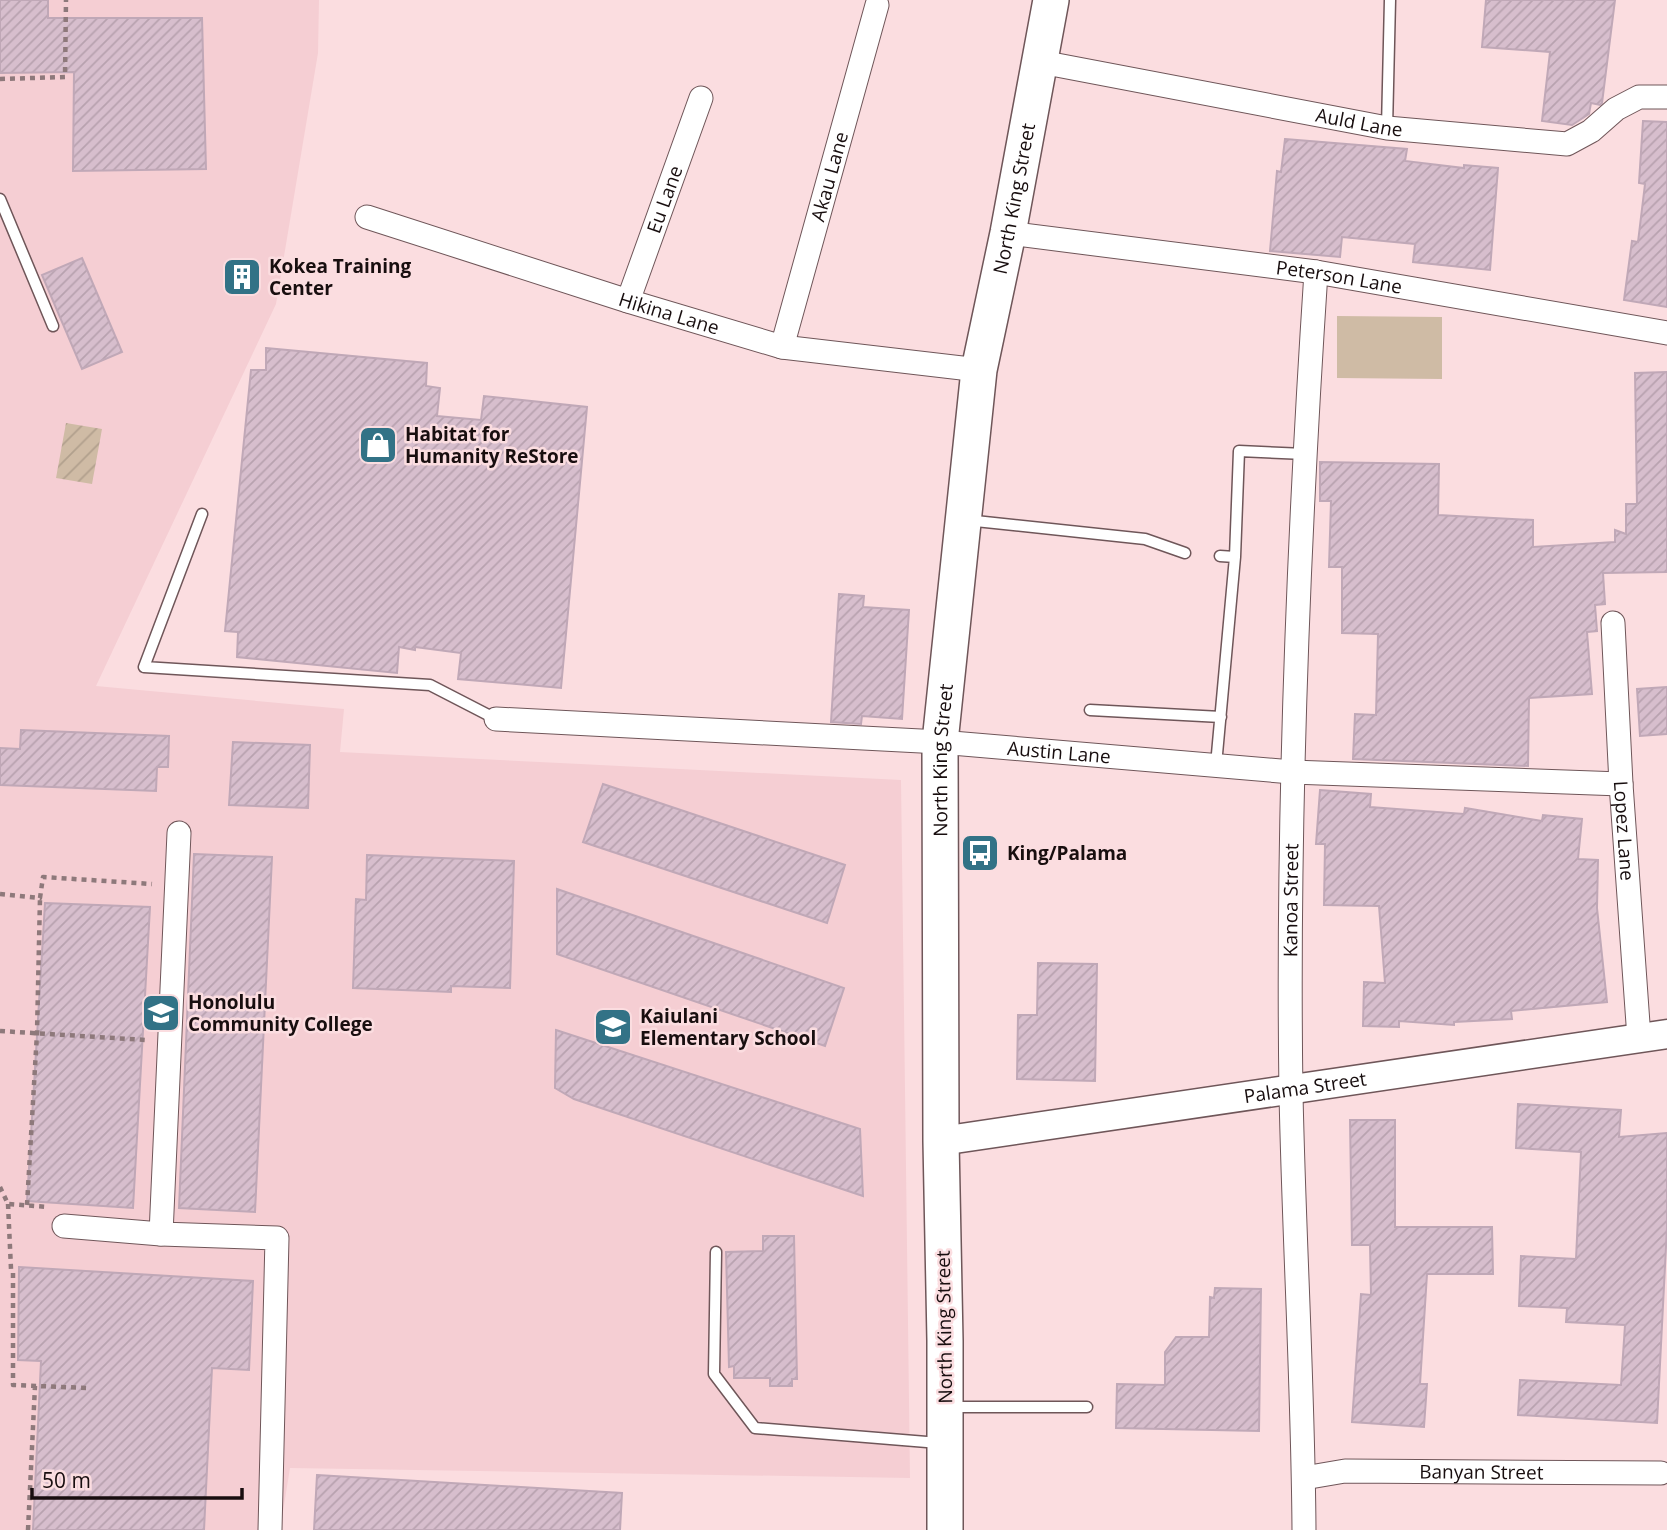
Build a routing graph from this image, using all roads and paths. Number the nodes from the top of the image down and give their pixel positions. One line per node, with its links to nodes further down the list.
1 (66, 0): 6 (path)
2 (1051, 0): 5 (main road, North King Street)
3 (1390, 0): 9 (lane)
4 (877, 5): 17 (street, Akau Lane)
5 (1041, 62): 9 (street, Auld Lane); 12 (main road, North King Street)
6 (0, 79)
7 (1667, 97): 9 (street, Auld Lane)
8 (701, 98): 14 (street, Eu Lane)
9 (1387, 128)
10 (0, 199): 15 (lane)
11 (367, 217): 14 (street, Hikina Lane)
12 (1008, 233): 13 (street, Peterson Lane); 18 (main road, North King Street)
13 (1316, 272): 16 (street, Peterson Lane); 19 (street, Kanoa Street)
14 (628, 301): 17 (street, Hikina Lane)
15 (53, 326)
16 (1667, 333)
17 (782, 347): 18 (street, Hikina Lane)
18 (979, 370): 21 (main road, North King Street)
19 (1305, 454): 24 (lane); 31 (street, Kanoa Street)
20 (202, 514): 28 (lane)
21 (963, 520): 22 (lane); 29 (main road, North King Street)
22 (1185, 553)
23 (1220, 556): 24 (lane)
24 (1235, 557): 27 (lane)
25 (1613, 623): 32 (street, Lopez Lane)
26 (1090, 710): 27 (lane)
27 (1221, 717): 30 (lane)
28 (496, 719): 29 (street, Austin Lane)
29 (940, 742): 30 (street, Austin Lane); 43 (main road, North King Street)
30 (1216, 765): 31 (street, Austin Lane)
31 (1292, 772): 32 (street, Austin Lane); 42 (street, Kanoa Street)
32 (1621, 784): 40 (street, Lopez Lane)
33 (179, 833): 48 (street)
34 (156, 884): 36 (path)
35 (0, 894): 36 (path)
36 (40, 898): 38 (path)
37 (0, 1031): 38 (path)
38 (37, 1033): 41 (path); 46 (path)
39 (1667, 1034): 40 (street, Palama Street)
40 (1639, 1038): 42 (street, Palama Street)
41 (147, 1054)
42 (1291, 1091): 43 (street, Palama Street); 56 (street, Kanoa Street)
43 (941, 1141): 52 (main road, North King Street)
44 (0, 1188): 45 (path)
45 (8, 1204): 46 (path); 50 (path)
46 (27, 1205): 47 (path)
47 (58, 1217): 48 (street)
48 (161, 1234): 58 (street)
49 (716, 1252): 54 (lane)
50 (36, 1386): 51 (path); 57 (path)
51 (88, 1388)
52 (945, 1407): 53 (lane); 54 (main road, North King Street)
53 (1087, 1408)
54 (945, 1443): 59 (main road, North King Street)
55 (1661, 1473): 56 (street, Banyan Street)
56 (1304, 1478): 60 (street, Kanoa Street)
57 (28, 1530)
58 (270, 1530)
59 (945, 1530)
60 (1304, 1530)

